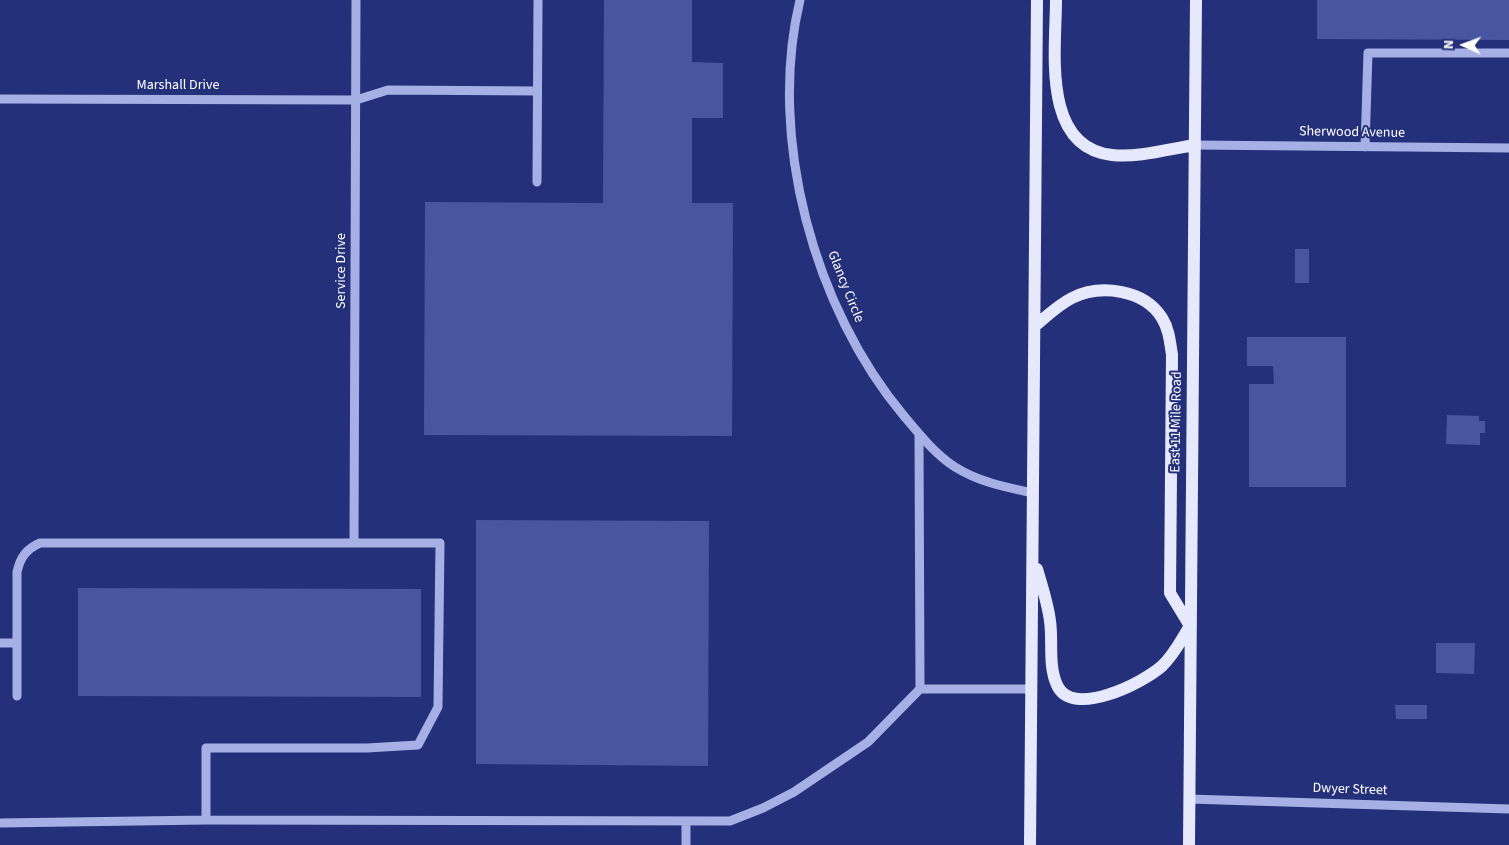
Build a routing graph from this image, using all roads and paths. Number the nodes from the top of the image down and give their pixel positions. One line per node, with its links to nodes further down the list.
1 (356, 0): 10 (street, Service Drive)
2 (800, 0): 16 (street, Glancy Circle)
3 (1037, 0): 15 (main road)
4 (1056, 0): 11 (main road)
5 (1196, 0): 11 (main road, East 11 Mile Road)
6 (538, 2): 8 (street)
7 (1509, 53): 12 (street)
8 (537, 91): 10 (street, Marshall Drive); 14 (street)
9 (0, 99): 10 (street, Marshall Drive)
10 (356, 100): 18 (street, Service Drive)
11 (1195, 145): 12 (street, Sherwood Avenue); 20 (main road, East 11 Mile Road)
12 (1365, 147): 13 (street, Sherwood Avenue)
13 (1509, 148)
14 (537, 182)
15 (1035, 326): 17 (main road); 20 (main road)
16 (919, 434): 17 (street, Glancy Circle); 23 (street)
17 (1033, 493): 19 (main road)
18 (354, 542): 22 (street); 28 (street)
19 (1033, 550): 20 (main road); 24 (main road)
20 (1190, 626): 26 (main road, East 11 Mile Road)
21 (0, 643): 22 (street)
22 (17, 643): 25 (street)
23 (920, 689): 24 (street); 29 (street)
24 (1032, 690): 32 (main road)
25 (18, 696)
26 (1189, 799): 27 (street, Dwyer Street); 33 (main road, East 11 Mile Road)
27 (1509, 809)
28 (206, 820): 29 (street); 30 (street)
29 (686, 821): 31 (street)
30 (0, 823)
31 (686, 845)
32 (1030, 845)
33 (1189, 845)

